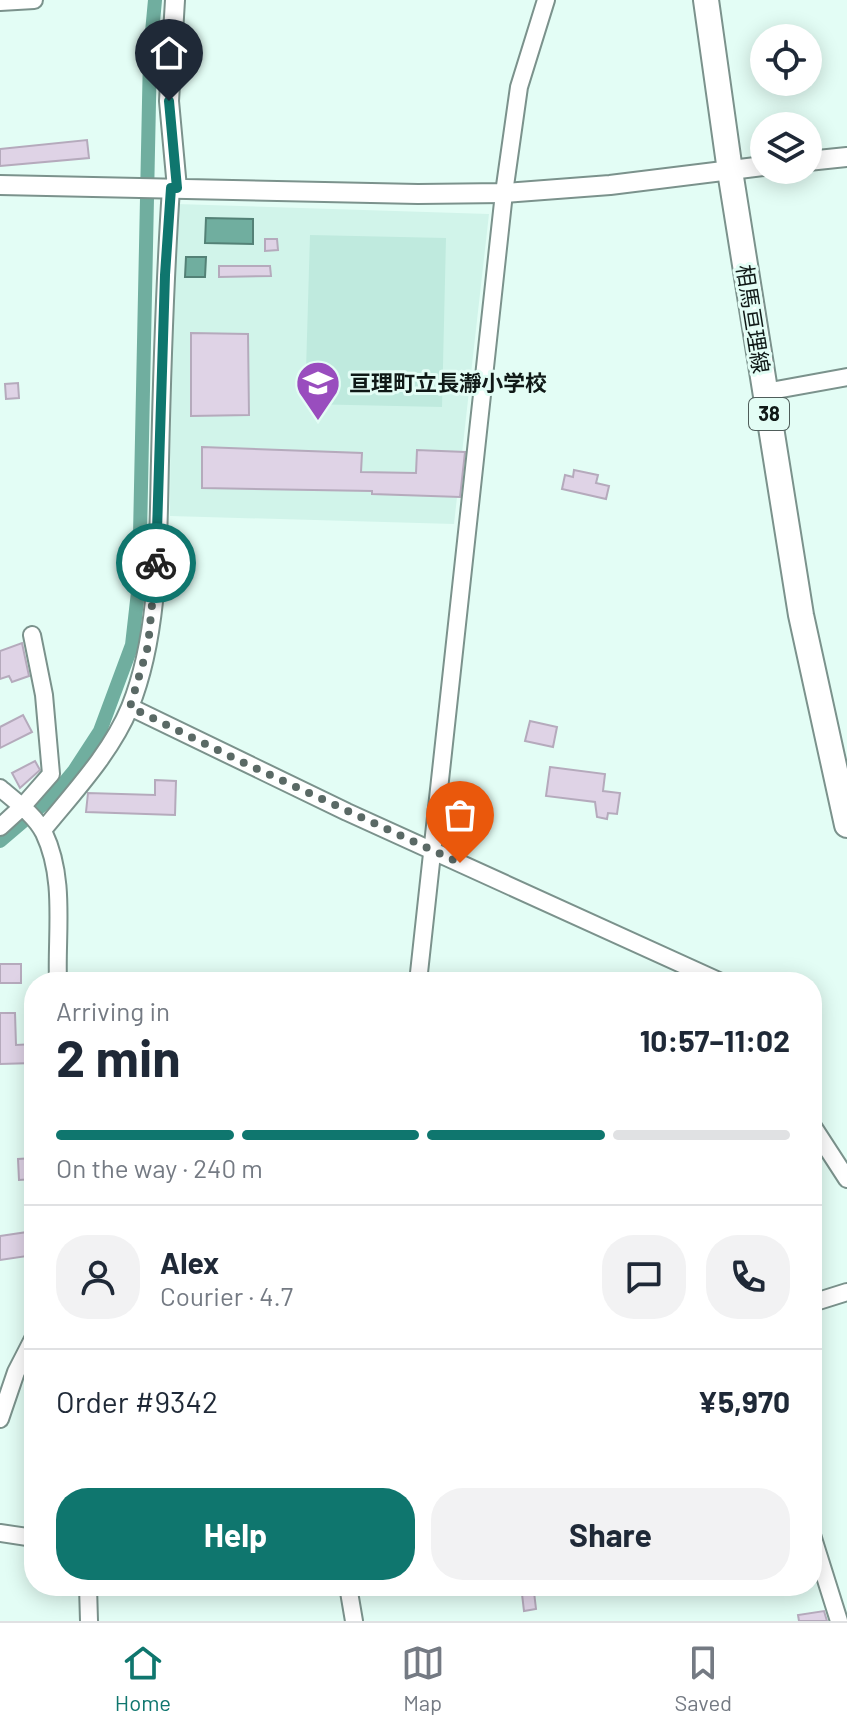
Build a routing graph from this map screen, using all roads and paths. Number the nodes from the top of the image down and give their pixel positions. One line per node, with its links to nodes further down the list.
1 (34, 0): 5 (street)
2 (175, 0): 11 (street)
3 (546, 0): 12 (street)
4 (706, 0): 9 (main road, 相馬亘理線 / 38)
5 (0, 2)
6 (847, 157): 7 (street)
7 (822, 160)
8 (750, 168): 9 (street)
9 (730, 171): 12 (street); 14 (main road, 相馬亘理線 / 38)
10 (0, 185): 11 (street)
11 (171, 188): 12 (street); 16 (street)
12 (504, 193): 22 (street)
13 (847, 377): 14 (street)
14 (765, 392): 19 (main road, 相馬亘理線 / 38)
15 (32, 635): 18 (street)
16 (130, 707): 21 (street); 22 (street)
17 (0, 788): 18 (street)
18 (22, 807): 20 (street); 21 (street)
19 (847, 825)
20 (0, 827)
21 (43, 830): 23 (street)
22 (431, 850): 24 (street); 25 (street)
23 (58, 972)
24 (419, 972)
25 (699, 972)
26 (822, 1140): 27 (street)
27 (847, 1179)
28 (847, 1292): 29 (street)
29 (822, 1300)
30 (24, 1356): 31 (street)
31 (0, 1419)
32 (0, 1533): 33 (street)
33 (24, 1537)
34 (822, 1567): 39 (street)
35 (88, 1596): 37 (street)
36 (350, 1596): 38 (street)
37 (89, 1621)
38 (354, 1621)
39 (839, 1621)

